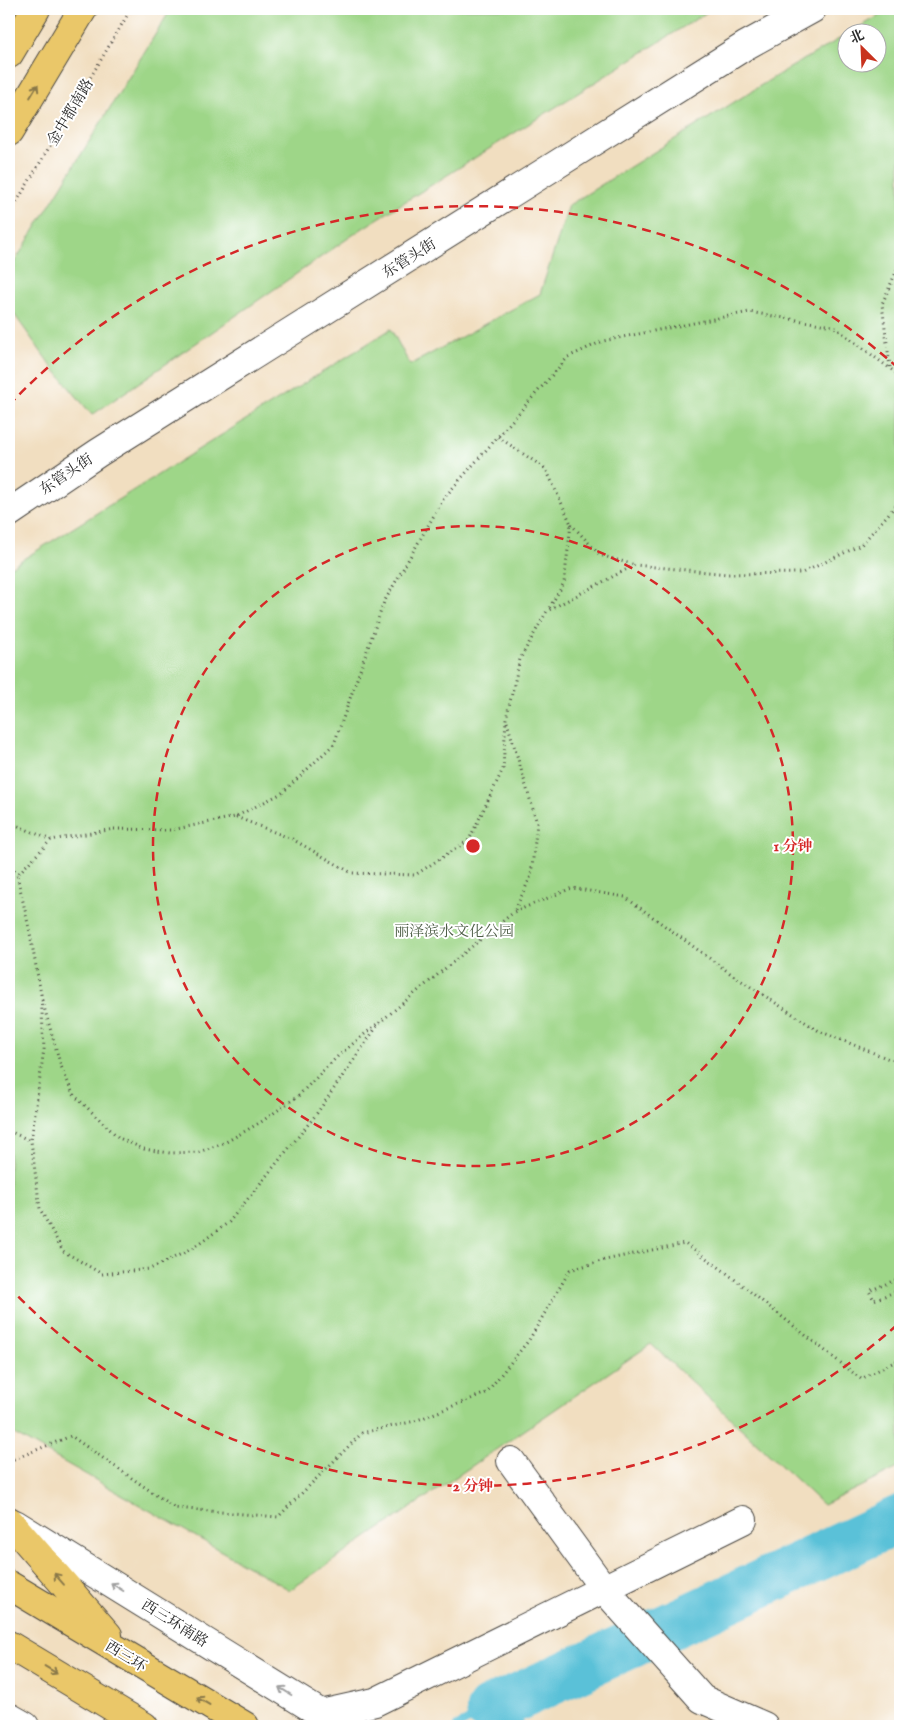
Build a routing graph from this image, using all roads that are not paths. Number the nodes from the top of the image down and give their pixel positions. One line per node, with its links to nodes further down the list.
1 (36, 9): 4 (main road)
2 (83, 9): 5 (main road, one-way to 2)
3 (812, 9): 6 (street, 东管头街)
4 (9, 54)
5 (9, 132)
6 (9, 513)
7 (511, 1461): 11 (street)
8 (743, 1520): 11 (street)
9 (9, 1521): 13 (main road, one-way to 9); 15 (street, 西三环南路, one-way to 9)
10 (9, 1584): 13 (main road, 西三环)
11 (604, 1588): 15 (street); 19 (street)
12 (9, 1645): 17 (main road, one-way to 17)
13 (126, 1655): 18 (main road, 西三环, one-way to 13)
14 (9, 1717): 16 (street)
15 (331, 1720)
16 (25, 1726)
17 (144, 1726)
18 (244, 1726)
19 (764, 1726)

